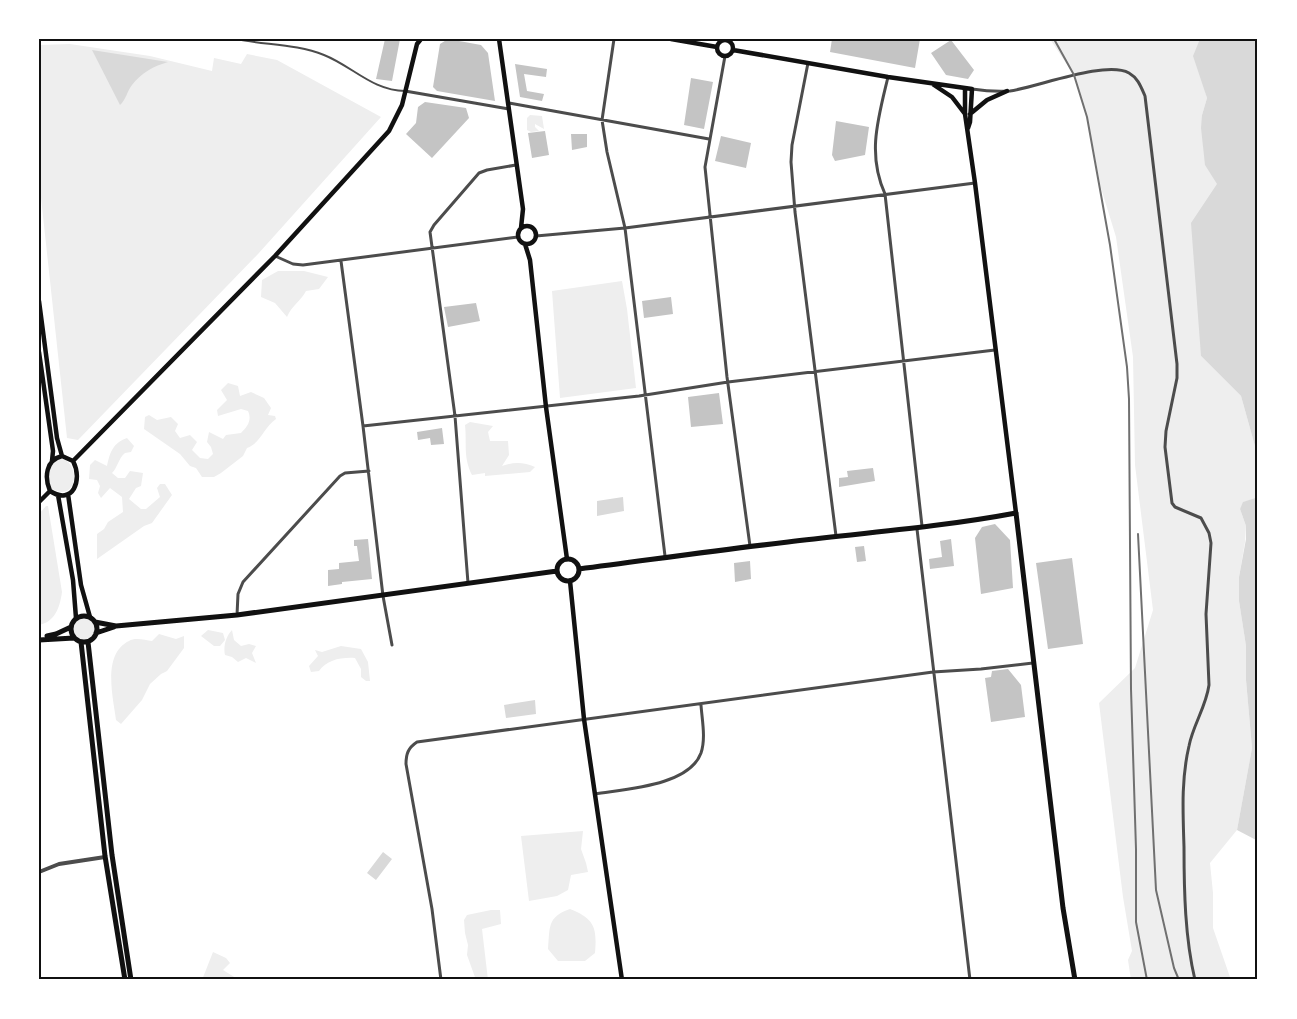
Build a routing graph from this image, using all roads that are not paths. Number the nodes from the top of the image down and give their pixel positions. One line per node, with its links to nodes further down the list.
1 (236, 39): 15 (street)
2 (497, 39): 17 (main road)
3 (614, 39): 19 (street)
4 (671, 39): 7 (main road)
5 (727, 40): 7 (main road); 8 (main road)
6 (418, 41): 15 (main road)
7 (717, 47): 9 (main road)
8 (733, 50): 9 (main road); 10 (main road)
9 (725, 56): 20 (street)
10 (808, 63): 11 (main road); 24 (street)
11 (888, 77): 12 (main road); 23 (street)
12 (932, 84): 13 (main road); 18 (main road)
13 (965, 88): 14 (main road); 18 (main road)
14 (972, 89): 16 (street); 18 (main road)
15 (405, 91): 17 (street); 35 (main road)
16 (1007, 91): 18 (main road); 96 (street)
17 (510, 106): 19 (street); 21 (main road)
18 (968, 114): 22 (main road)
19 (602, 120): 20 (street); 29 (street)
20 (709, 139): 26 (street)
21 (516, 165): 25 (main road); 34 (street)
22 (975, 183): 23 (street); 41 (main road)
23 (885, 195): 24 (street); 43 (street)
24 (795, 205): 26 (street); 44 (street)
25 (523, 209): 27 (main road); 28 (main road)
26 (711, 216): 29 (street); 45 (street)
27 (530, 227): 28 (main road); 30 (main road)
28 (521, 228): 31 (main road)
29 (625, 228): 30 (street); 46 (street)
30 (536, 236): 32 (main road)
31 (518, 237): 33 (main road); 34 (street)
32 (532, 243): 33 (main road); 36 (main road)
33 (525, 244): 36 (main road)
34 (432, 250): 37 (street); 48 (street)
35 (275, 256): 37 (street); 52 (main road)
36 (530, 260): 47 (main road)
37 (341, 261): 49 (street)
38 (39, 301): 39 (main road)
39 (46, 346): 40 (street); 50 (main road)
40 (39, 347)
41 (995, 350): 43 (street); 58 (main road)
42 (39, 352): 51 (main road)
43 (904, 361): 44 (street); 59 (street)
44 (817, 372): 45 (street); 60 (street)
45 (728, 382): 46 (street); 61 (street)
46 (646, 394): 47 (street); 62 (street)
47 (546, 407): 48 (street); 63 (main road)
48 (455, 416): 49 (street); 67 (street)
49 (363, 426): 53 (street)
50 (62, 456): 51 (main road); 52 (main road)
51 (52, 460): 54 (main road)
52 (73, 461): 55 (main road)
53 (369, 471): 68 (street); 69 (street)
54 (50, 491): 56 (main road); 57 (main road)
55 (68, 494): 56 (main road); 70 (main road)
56 (58, 495): 71 (main road)
57 (39, 502)
58 (1016, 513): 59 (highway); 80 (highway)
59 (919, 526): 60 (highway); 81 (street)
60 (836, 536): 61 (highway)
61 (750, 546): 62 (highway)
62 (666, 558): 64 (highway)
63 (567, 559): 64 (highway); 65 (highway)
64 (579, 569): 66 (highway)
65 (557, 571): 66 (highway); 67 (highway)
66 (570, 581): 83 (main road)
67 (468, 583): 68 (highway)
68 (383, 596): 69 (highway); 79 (street)
69 (237, 615): 73 (highway)
70 (90, 617): 71 (highway); 72 (highway)
71 (76, 618): 74 (highway)
72 (95, 622): 73 (highway); 75 (highway)
73 (116, 626): 75 (highway)
74 (71, 627): 76 (highway); 77 (highway)
75 (96, 633): 78 (highway)
76 (74, 638): 77 (highway); 78 (highway)
77 (39, 639)
78 (85, 642): 84 (highway); 85 (highway)
79 (392, 645)
80 (1033, 663): 81 (street); 95 (highway)
81 (933, 672): 82 (street); 94 (street)
82 (701, 705): 83 (street); 86 (street)
83 (584, 719): 86 (main road); 92 (street)
84 (104, 773): 85 (highway); 87 (highway)
85 (95, 774): 88 (highway)
86 (595, 794): 93 (main road)
87 (112, 855): 88 (street); 91 (highway)
88 (105, 856): 89 (street); 90 (highway)
89 (39, 872)
90 (125, 980)
91 (131, 980)
92 (441, 980)
93 (622, 980)
94 (970, 980)
95 (1075, 980)
96 (1195, 980)

